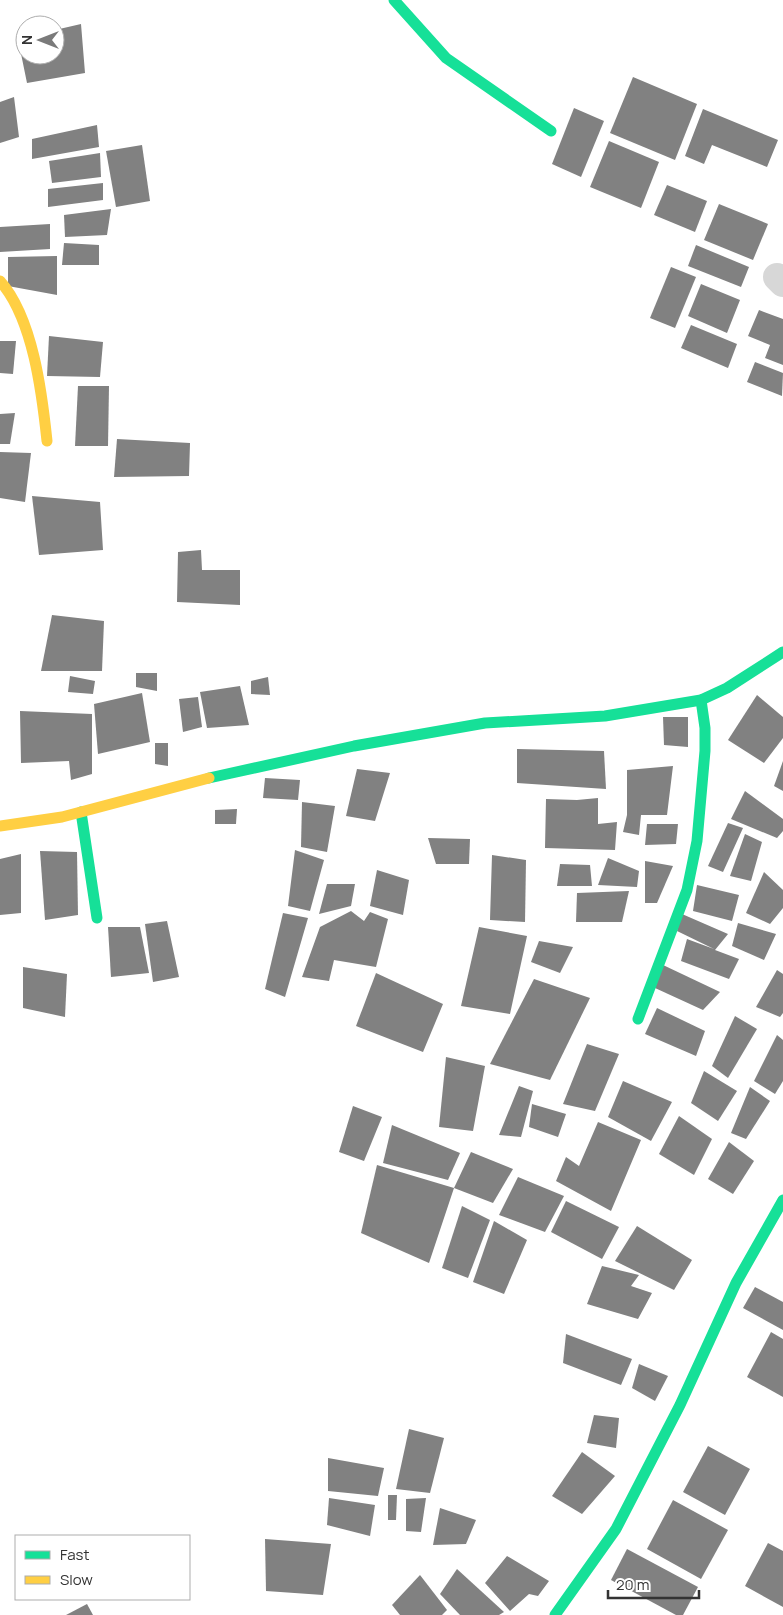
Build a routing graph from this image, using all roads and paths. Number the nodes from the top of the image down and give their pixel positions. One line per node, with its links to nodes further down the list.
1 (394, 0): 2 (street)
2 (550, 131)
3 (0, 281): 4 (street)
4 (47, 441)
5 (783, 652): 6 (street)
6 (701, 700): 7 (street); 10 (street)
7 (81, 812): 8 (street); 9 (street)
8 (0, 826)
9 (96, 918)
10 (638, 1019)
11 (783, 1200): 12 (street)
12 (555, 1615)

